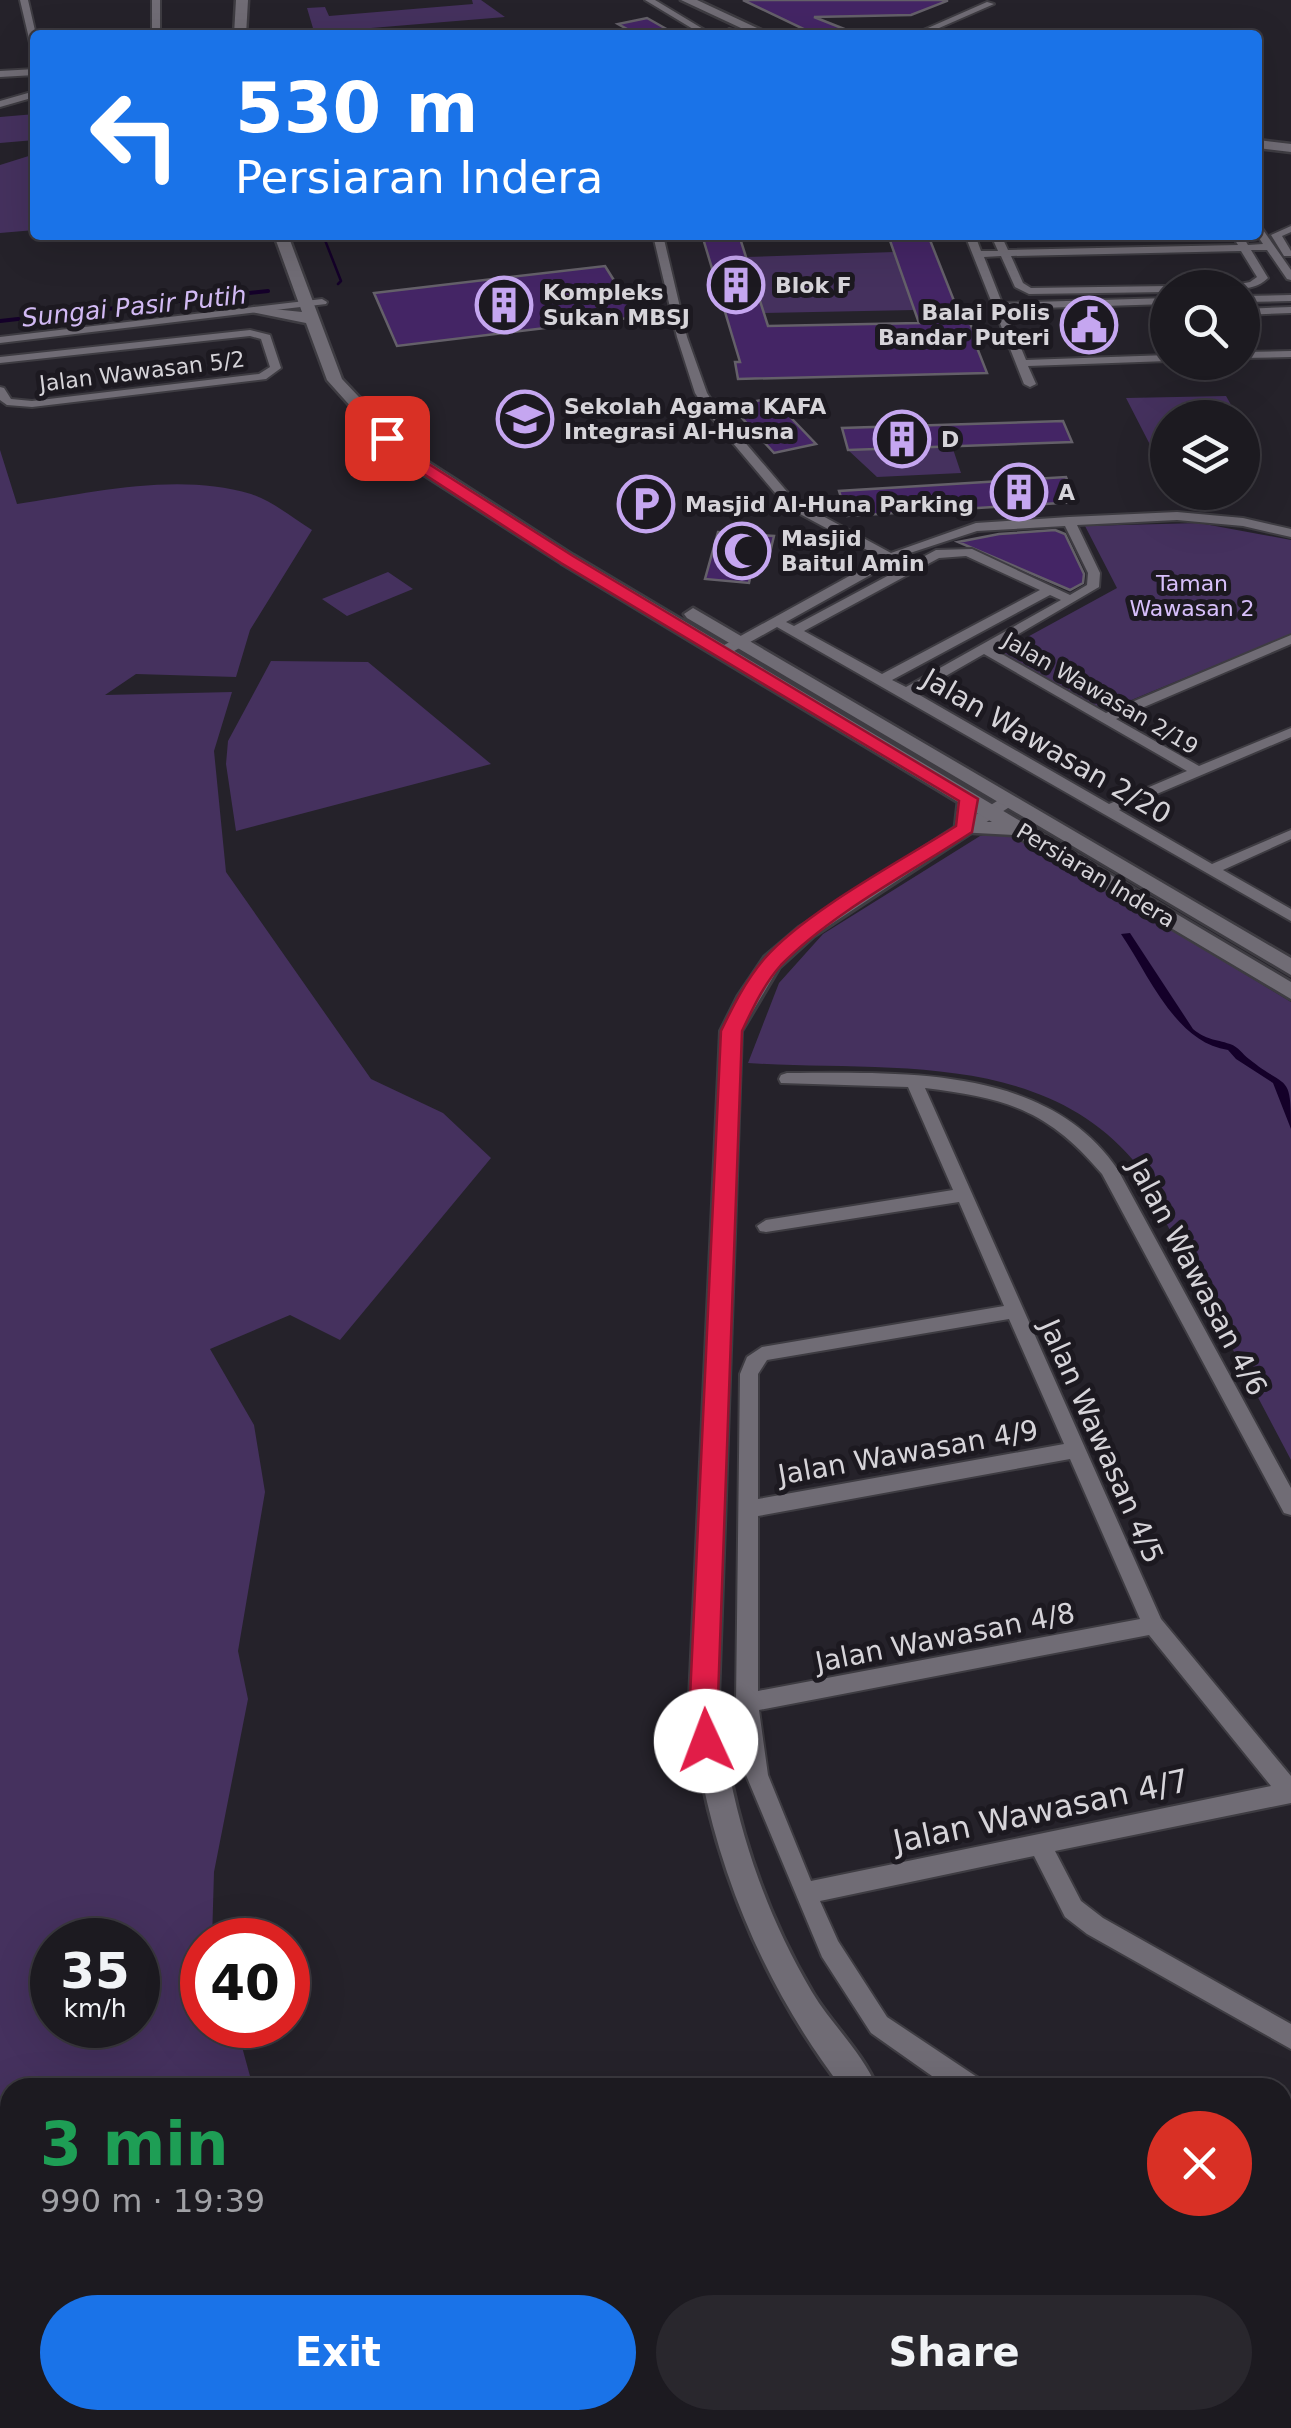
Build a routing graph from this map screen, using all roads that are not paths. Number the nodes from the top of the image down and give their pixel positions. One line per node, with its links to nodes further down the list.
1 (24, 0): 12 (street)
2 (156, 0): 13 (street)
3 (242, 0): 14 (main road)
4 (256, 0): 11 (main road)
5 (649, 0): 15 (street)
6 (669, 0): 16 (main road)
7 (684, 0): 9 (main road); 17 (main road)
8 (977, 0): 10 (street)
9 (703, 4): 18 (main road); 19 (main road); 20 (main road)
10 (993, 5): 21 (street); 22 (street)
11 (256, 19)
12 (31, 30)
13 (156, 30)
14 (240, 30)
15 (700, 30)
16 (733, 30)
17 (734, 30)
18 (736, 30)
19 (756, 30)
20 (766, 30)
21 (929, 30)
22 (939, 30)
23 (30, 72): 24 (street)
24 (0, 74)
25 (30, 95): 26 (street)
26 (0, 104)
27 (1291, 139): 28 (main road)
28 (1262, 143)
29 (1262, 144): 30 (main road)
30 (1291, 148)
31 (1291, 220): 32 (street)
32 (1262, 222)
33 (1291, 229): 41 (street)
34 (1262, 232): 41 (street)
35 (283, 240): 47 (main road, Persiaran Indera)
36 (300, 240): 52 (main road, Persiaran Indera)
37 (659, 240): 68 (street)
38 (972, 240): 43 (street)
39 (998, 240): 44 (street)
40 (1240, 240): 42 (street)
41 (1274, 243): 42 (street); 45 (street)
42 (1244, 247): 44 (street); 46 (street)
43 (978, 254): 44 (street); 56 (street)
44 (1005, 254): 48 (street)
45 (1290, 268)
46 (1259, 270)
47 (297, 281): 52 (main road, Persiaran Indera); 53 (main road)
48 (1150, 289)
49 (1291, 298): 50 (street)
50 (1260, 299)
51 (1150, 303): 56 (street)
52 (314, 304): 53 (main road); 74 (main road, Persiaran Indera)
53 (253, 308): 58 (street)
54 (1291, 310): 55 (street)
55 (1260, 311)
56 (1001, 312): 57 (street); 63 (street)
57 (1103, 315)
58 (0, 338)
59 (1291, 354): 60 (street)
60 (1260, 355)
61 (1150, 358): 63 (street)
62 (0, 360): 65 (street, Jalan Wawasan 5/2)
63 (1022, 362): 64 (street)
64 (1030, 384)
65 (0, 390)
66 (1069, 521): 67 (street); 68 (street); 70 (street)
67 (1291, 532)
68 (890, 558): 71 (street)
69 (1050, 590): 70 (street); 72 (street); 76 (street)
70 (1071, 600): 75 (street)
71 (777, 622): 72 (street, Jalan Wawasan 2/20); 74 (street)
72 (795, 631): 76 (street, Jalan Wawasan 2/20)
73 (1291, 639): 78 (street)
74 (731, 647): 81 (main road, Persiaran Indera); 82 (main road, Persiaran Indera)
75 (984, 649): 77 (street); 78 (street, Jalan Wawasan 2/19)
76 (882, 680): 77 (street, Jalan Wawasan 2/20)
77 (906, 693): 83 (street, Jalan Wawasan 2/20)
78 (1106, 718): 80 (street, Jalan Wawasan 2/19)
79 (1291, 732): 80 (street)
80 (1199, 772): 83 (street)
81 (969, 799): 82 (main road, Persiaran Indera); 84 (main road)
82 (999, 806): 84 (street); 85 (main road, Persiaran Indera); 89 (main road, Persiaran Indera)
83 (1108, 810): 87 (street, Jalan Wawasan 2/20)
84 (965, 828): 85 (main road); 105 (street)
85 (1019, 829): 90 (main road, Persiaran Indera)
86 (1291, 834): 87 (street)
87 (1214, 870): 88 (street, Jalan Wawasan 2/20)
88 (1291, 916)
89 (1291, 968)
90 (1291, 992)
91 (786, 1079): 92 (street, Jalan Wawasan 4/6)
92 (914, 1081): 93 (street, Jalan Wawasan 4/5); 97 (street, Jalan Wawasan 4/6)
93 (964, 1194): 94 (street); 95 (street, Jalan Wawasan 4/5)
94 (766, 1226)
95 (1016, 1312): 96 (street, Jalan Wawasan 4/5); 98 (street)
96 (1076, 1450): 98 (street, Jalan Wawasan 4/9); 99 (street, Jalan Wawasan 4/5)
97 (1291, 1507)
98 (750, 1508): 100 (street)
99 (1153, 1625): 100 (street, Jalan Wawasan 4/8); 101 (street, Jalan Wawasan 4/5)
100 (748, 1703): 103 (street)
101 (1291, 1792): 102 (street, Jalan Wawasan 4/7)
102 (1040, 1844): 103 (street, Jalan Wawasan 4/7); 104 (street)
103 (805, 1893): 106 (street)
104 (1291, 2037)
105 (854, 2078)
106 (956, 2078)

